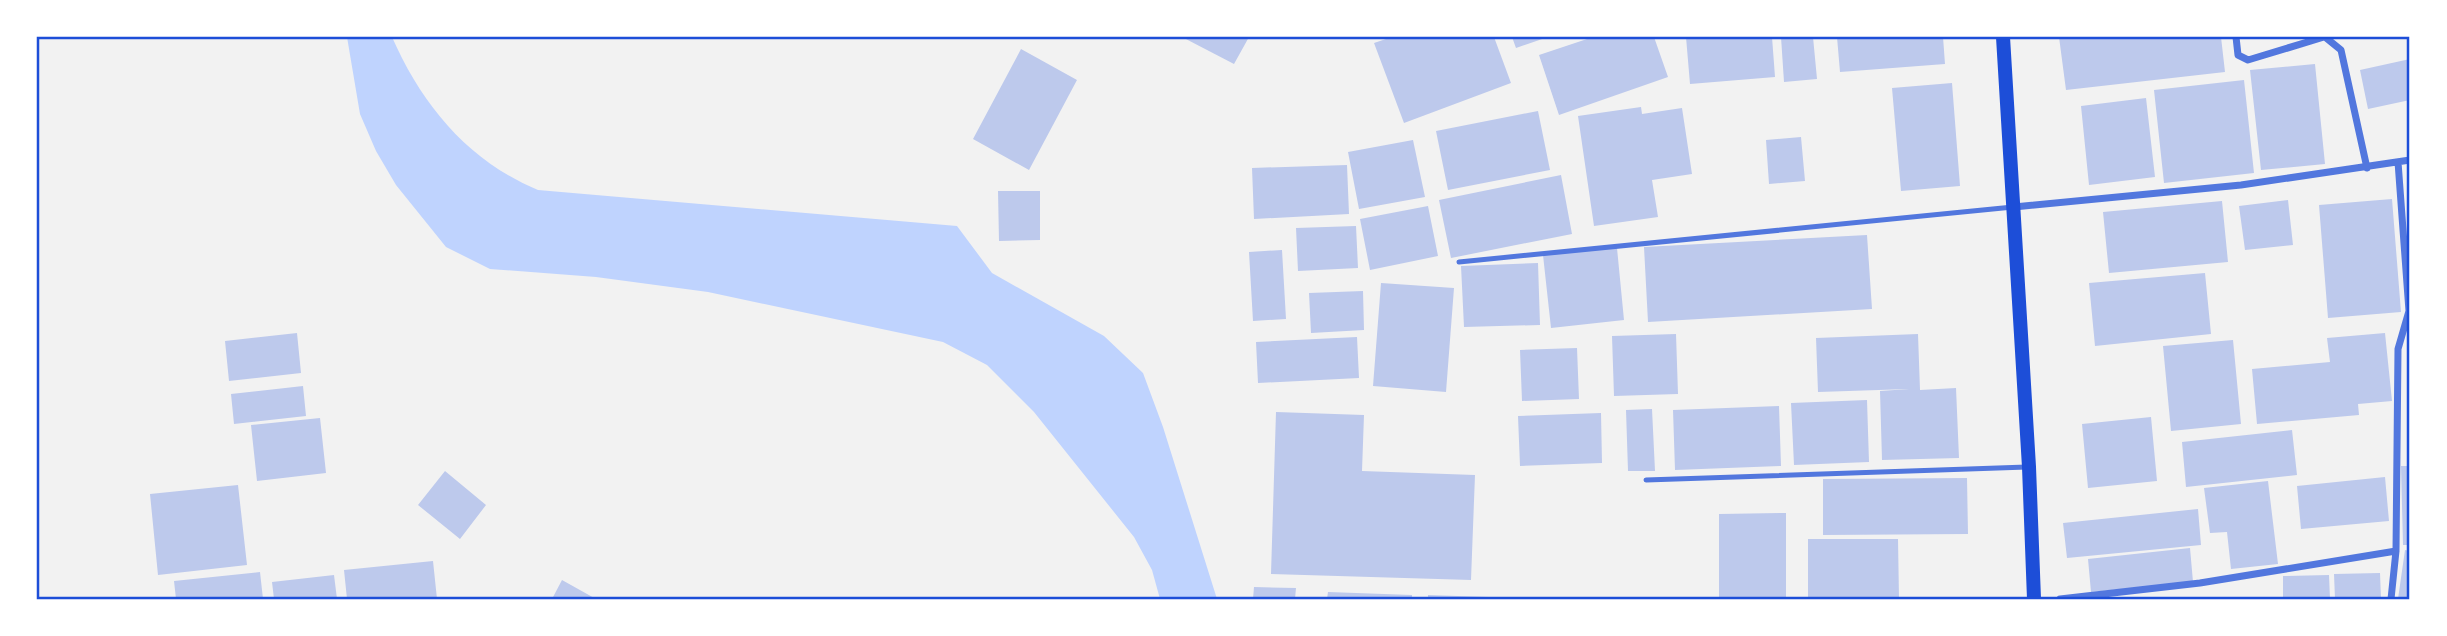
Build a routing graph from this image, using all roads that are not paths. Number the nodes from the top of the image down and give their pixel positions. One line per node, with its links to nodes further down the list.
1 (2003, 37): 7 (main road)
2 (2236, 37): 3 (street)
3 (2325, 37): 6 (street)
4 (2410, 160): 5 (street)
5 (2398, 162): 6 (street); 11 (street)
6 (2367, 168): 7 (street)
7 (2013, 207): 8 (lane); 9 (main road)
8 (1459, 262)
9 (2029, 467): 10 (lane); 12 (main road)
10 (1646, 480)
11 (2396, 551): 13 (street); 14 (street)
12 (2034, 599)
13 (2060, 599)
14 (2391, 599)

